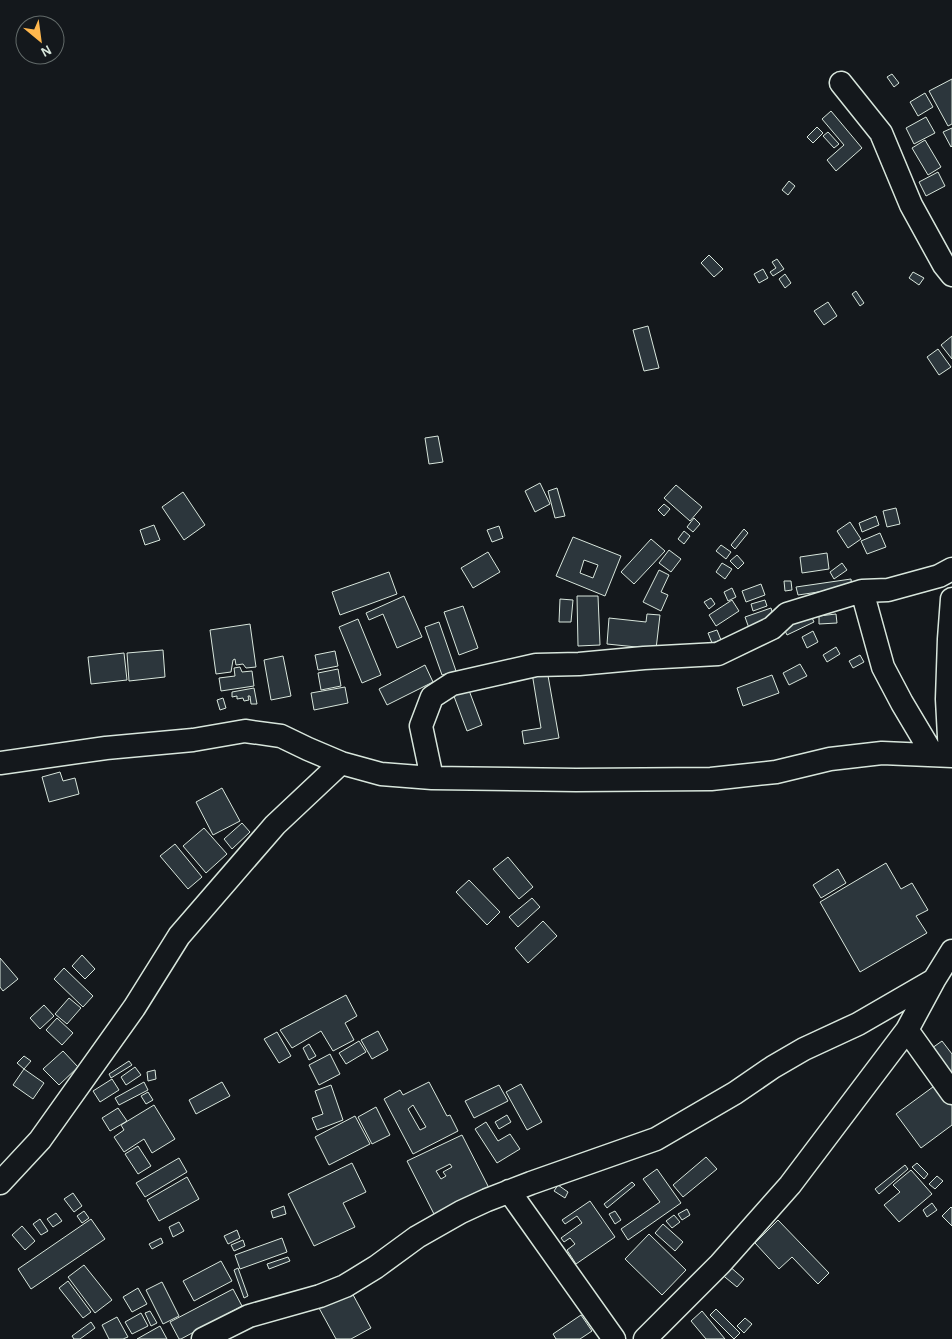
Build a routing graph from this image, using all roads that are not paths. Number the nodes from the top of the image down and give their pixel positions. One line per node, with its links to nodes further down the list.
1 (841, 83): 2 (street)
2 (952, 275)
3 (952, 569): 4 (street)
4 (862, 591): 6 (street); 9 (street)
5 (952, 599): 6 (street)
6 (945, 756): 9 (street)
7 (0, 763): 8 (street)
8 (341, 763): 9 (street); 13 (street)
9 (432, 778)
10 (945, 965): 11 (street); 14 (street)
11 (907, 1030): 12 (street); 17 (street)
12 (952, 1093)
13 (0, 1183)
14 (509, 1191): 15 (street); 16 (street)
15 (203, 1339)
16 (614, 1339)
17 (645, 1339)

